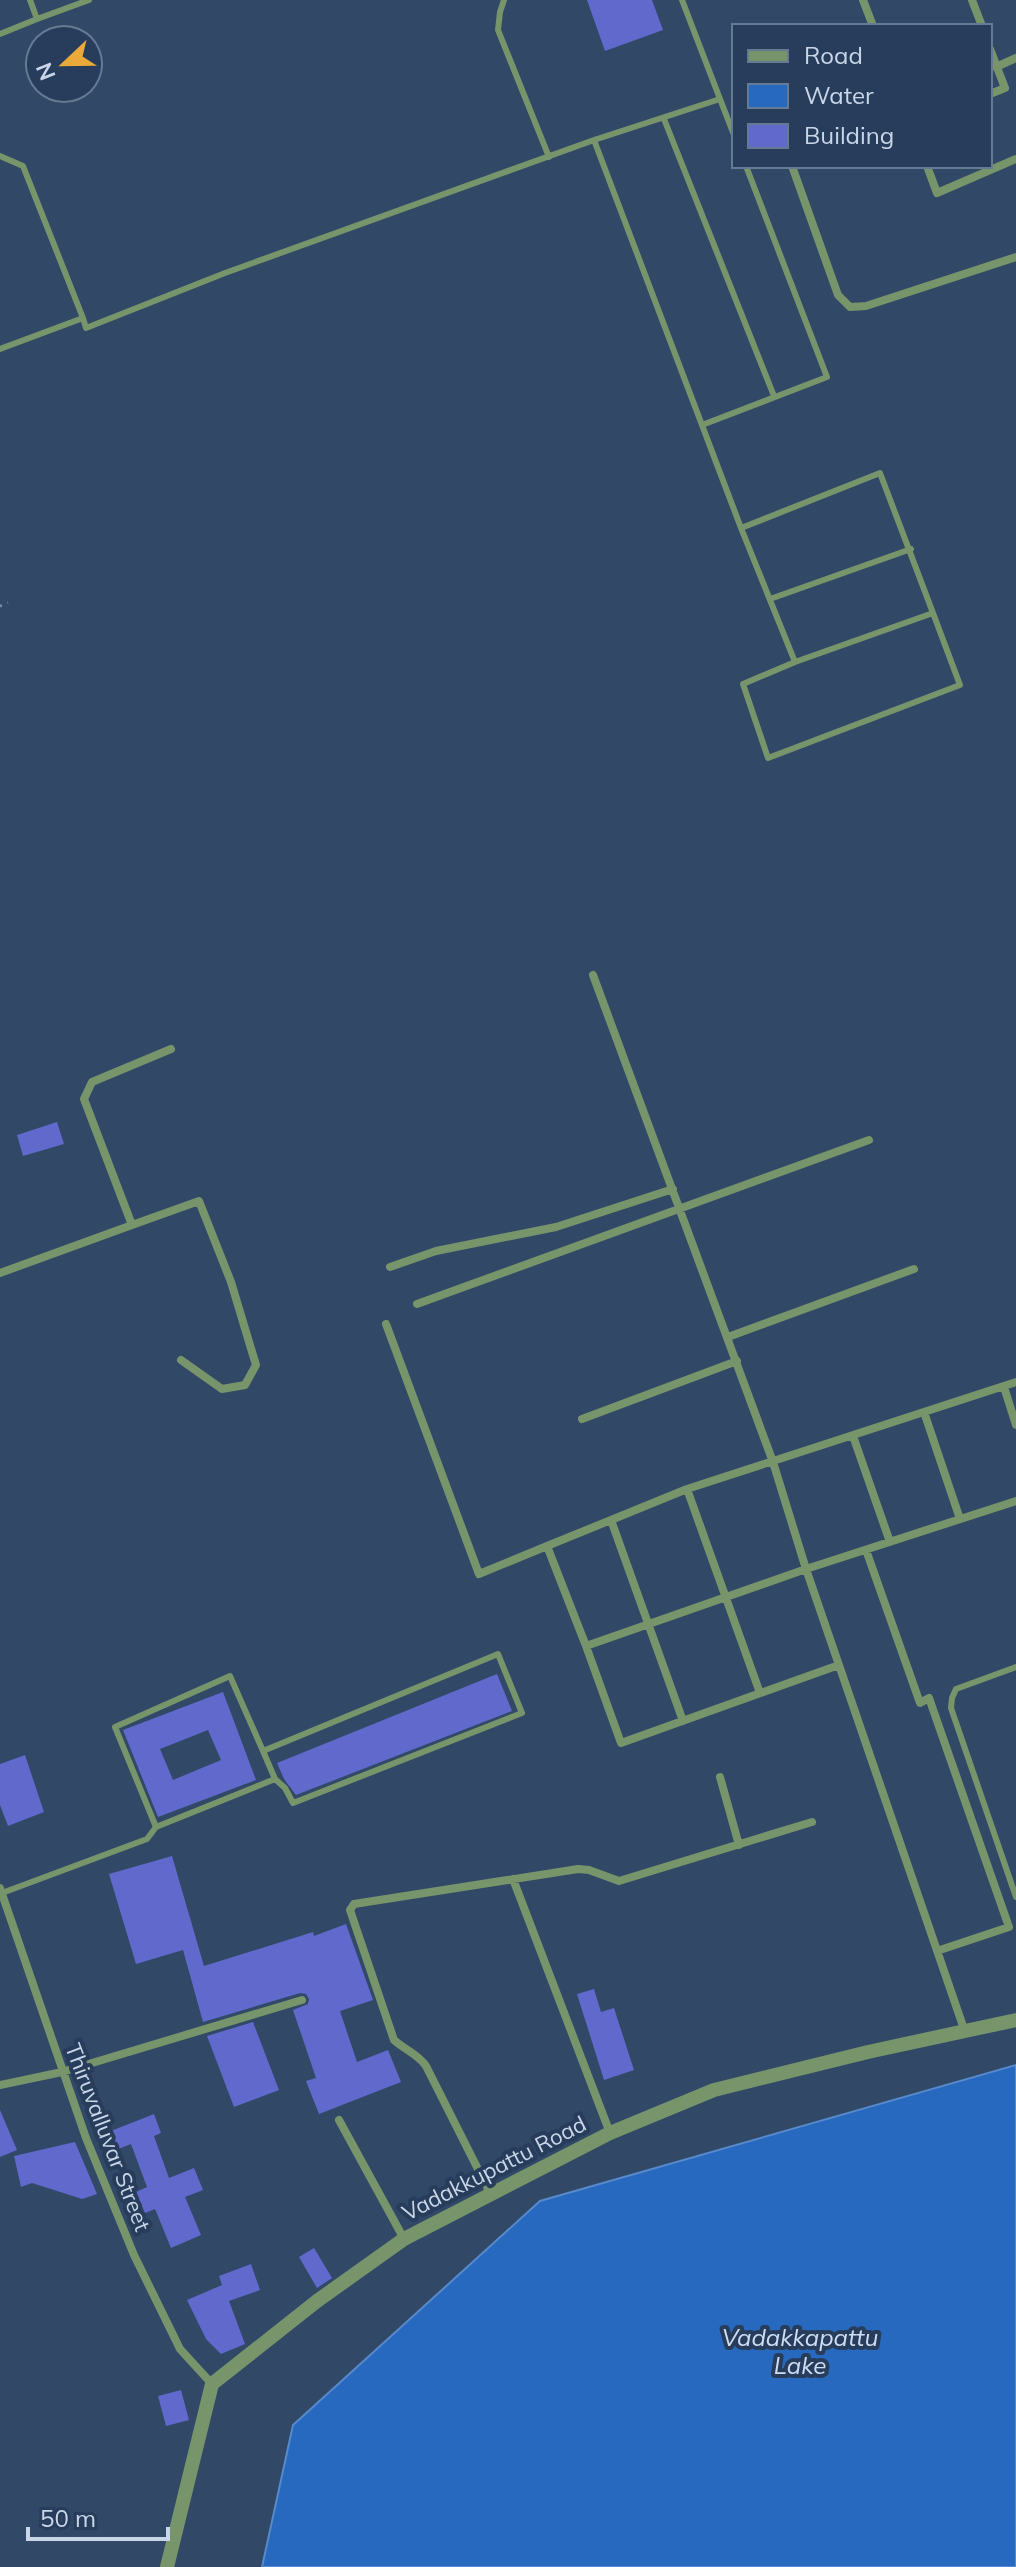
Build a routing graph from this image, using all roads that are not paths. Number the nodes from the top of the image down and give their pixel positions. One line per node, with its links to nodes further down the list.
1 (30, 0): 7 (lane)
2 (89, 0): 7 (lane)
3 (504, 0): 20 (lane)
4 (682, 0): 15 (lane)
5 (863, 0): 8 (street)
6 (972, 0): 9 (street)
7 (37, 19): 10 (lane)
8 (872, 24)
9 (981, 24)
10 (0, 34)
11 (992, 55): 13 (street)
12 (1015, 61): 13 (street)
13 (996, 67): 14 (street)
14 (992, 93)
15 (720, 99): 16 (lane); 17 (lane)
16 (664, 119): 18 (lane); 28 (lane)
17 (732, 130)
18 (594, 140): 20 (lane); 29 (lane)
19 (0, 156): 26 (lane)
20 (549, 157): 26 (lane)
21 (1016, 159): 24 (street)
22 (747, 168): 28 (lane)
23 (793, 168): 25 (street)
24 (928, 168)
25 (1016, 257)
26 (83, 318): 27 (lane)
27 (0, 349)
28 (774, 396): 29 (lane)
29 (702, 425): 30 (lane)
30 (741, 528): 31 (lane); 32 (lane)
31 (911, 549): 32 (lane); 33 (lane)
32 (770, 599): 34 (lane)
33 (933, 613): 34 (lane); 34 (lane)
34 (795, 662)
35 (593, 975): 38 (street)
36 (171, 1049): 40 (street)
37 (869, 1140): 39 (street)
38 (673, 1189): 39 (street); 41 (street)
39 (680, 1207): 44 (street); 46 (street)
40 (132, 1225): 43 (street); 47 (street)
41 (390, 1267)
42 (914, 1269): 46 (street)
43 (0, 1273)
44 (417, 1304)
45 (386, 1324): 61 (street)
46 (728, 1337): 48 (street)
47 (181, 1360)
48 (737, 1361): 52 (street); 55 (street)
49 (1016, 1382): 50 (street)
50 (1004, 1387): 51 (street); 53 (street)
51 (924, 1412): 54 (street); 58 (street)
52 (582, 1419)
53 (1016, 1425)
54 (853, 1436): 55 (street); 60 (street)
55 (773, 1462): 56 (street); 63 (street)
56 (687, 1489): 59 (street); 64 (street)
57 (1016, 1501): 58 (street)
58 (960, 1519): 60 (street)
59 (611, 1520): 61 (street); 65 (street)
60 (890, 1542): 62 (street)
61 (547, 1546): 66 (street)
62 (866, 1550): 63 (street); 80 (street)
63 (806, 1569): 64 (street); 67 (street)
64 (725, 1597): 65 (street); 69 (street)
65 (647, 1624): 66 (street); 70 (street)
66 (586, 1646): 70 (street)
67 (839, 1665): 69 (street); 80 (street)
68 (1016, 1667): 79 (lane)
69 (760, 1693): 70 (street)
70 (683, 1721)
71 (263, 1751): 73 (lane); 73 (lane); 75 (lane)
72 (720, 1777): 76 (street)
73 (275, 1779): 75 (lane)
74 (812, 1822): 76 (street)
75 (156, 1827): 78 (lane)
76 (739, 1845): 77 (street)
77 (513, 1879): 87 (street); 88 (street)
78 (1, 1890): 84 (street, Thiruvalluvar Street)
79 (1016, 1897)
80 (937, 1951): 83 (street)
81 (302, 2000): 84 (street)
82 (1016, 2020): 83 (street, Vadakkupattu Road)
83 (965, 2032): 87 (street, Vadakkupattu Road)
84 (62, 2072): 85 (street); 90 (street, Thiruvalluvar Street)
85 (0, 2085)
86 (339, 2120): 89 (street)
87 (610, 2133): 88 (street, Vadakkupattu Road)
88 (490, 2193): 89 (street, Vadakkupattu Road)
89 (404, 2239): 90 (street, Vadakkupattu Road)
90 (212, 2384): 91 (street)
91 (167, 2567)

